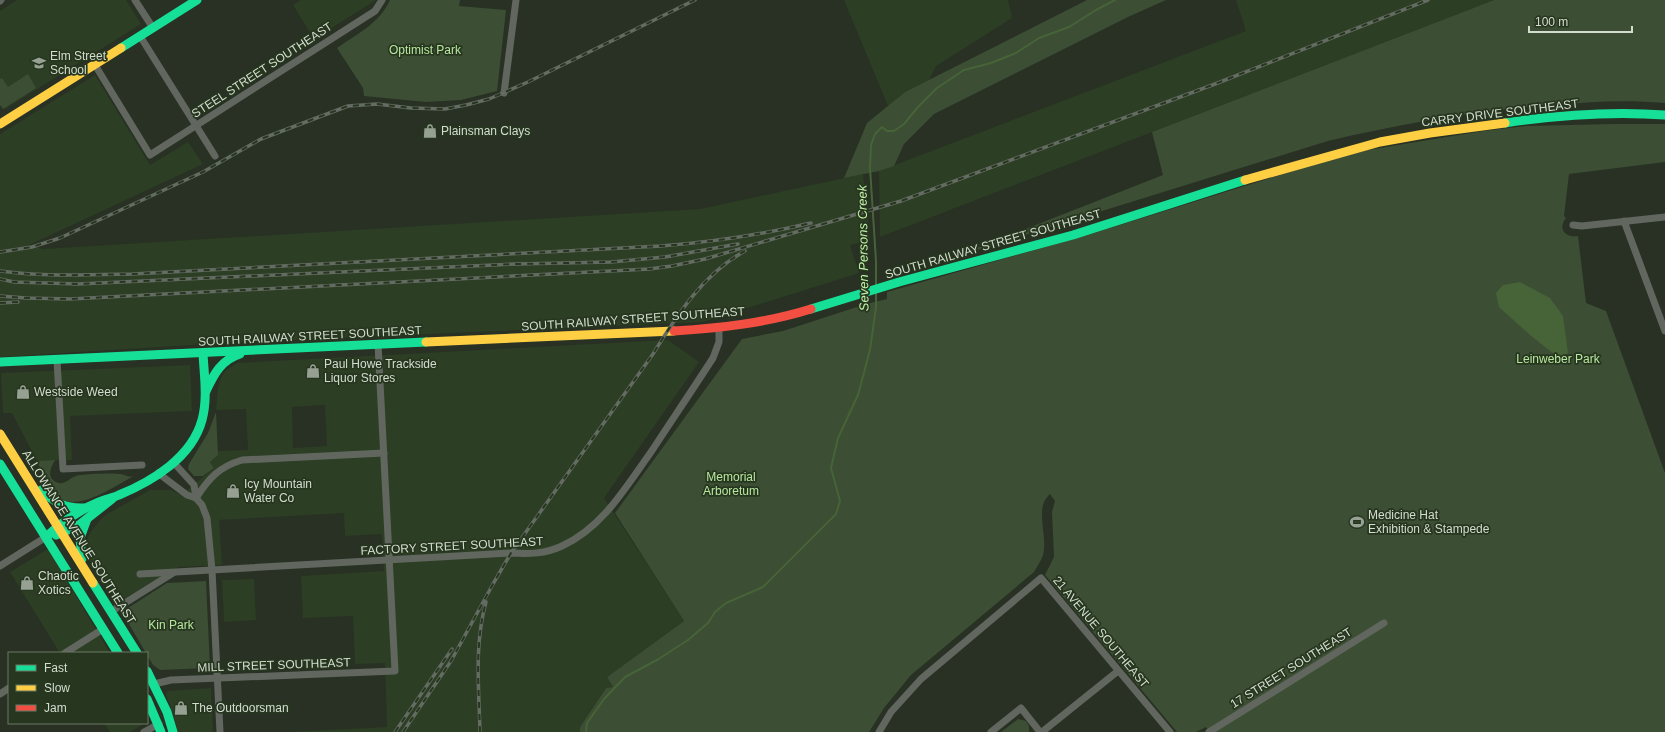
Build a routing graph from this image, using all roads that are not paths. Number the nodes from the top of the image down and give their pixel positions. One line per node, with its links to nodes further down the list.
1 (135, 0): 5 (street)
2 (197, 0): 5 (street)
3 (382, 0): 11 (street, STEEL STREET SOUTHEAST)
4 (516, 0): 8 (street)
5 (153, 28): 6 (street)
6 (140, 36): 7 (street); 11 (street)
7 (95, 65): 10 (street); 11 (street, STEEL STREET SOUTHEAST)
8 (504, 93)
9 (1665, 115): 12 (street, CARRY DRIVE SOUTHEAST)
10 (1, 121)
11 (196, 126): 13 (street)
12 (1410, 136): 17 (street, SOUTH RAILWAY STREET SOUTHEAST)
13 (214, 156)
14 (1665, 217): 15 (street)
15 (1624, 222): 16 (street); 18 (street)
16 (1573, 225)
17 (719, 328): 19 (street, SOUTH RAILWAY STREET SOUTHEAST); 38 (street, FACTORY STREET SOUTHEAST)
18 (1665, 331)
19 (378, 344): 20 (street, SOUTH RAILWAY STREET SOUTHEAST); 26 (street)
20 (270, 349): 21 (street, SOUTH RAILWAY STREET SOUTHEAST); 24 (street)
21 (203, 353): 22 (street, SOUTH RAILWAY STREET SOUTHEAST); 24 (street)
22 (57, 360): 23 (street, SOUTH RAILWAY STREET SOUTHEAST); 29 (street)
23 (0, 362)
24 (205, 394): 27 (street)
25 (0, 434): 31 (street, ALLOWANCE AVENUE SOUTHEAST)
26 (384, 453): 33 (street); 38 (street)
27 (174, 463): 30 (street); 33 (street)
28 (0, 464): 37 (street)
29 (142, 465)
30 (158, 474): 32 (street); 33 (street)
31 (29, 478): 34 (street); 36 (street, ALLOWANCE AVENUE SOUTHEAST)
32 (118, 495): 34 (street); 35 (street)
33 (196, 498): 41 (street)
34 (86, 508): 36 (street)
35 (87, 519): 36 (street); 40 (street)
36 (60, 529): 37 (street); 40 (street, ALLOWANCE AVENUE SOUTHEAST)
37 (46, 537): 39 (street); 46 (street)
38 (390, 560): 41 (street, FACTORY STREET SOUTHEAST); 52 (street, MILL STREET SOUTHEAST)
39 (0, 566)
40 (84, 568): 44 (street, ALLOWANCE AVENUE SOUTHEAST)
41 (212, 570): 42 (street, FACTORY STREET SOUTHEAST); 52 (street)
42 (174, 572): 43 (street, FACTORY STREET SOUTHEAST); 44 (street)
43 (140, 574)
44 (112, 611): 49 (street, ALLOWANCE AVENUE SOUTHEAST)
45 (1384, 623): 65 (street, 17 STREET SOUTHEAST)
46 (103, 629): 47 (street); 48 (street)
47 (67, 652)
48 (117, 652)
49 (136, 652)
50 (1118, 671): 55 (street, 21 AVENUE SOUTHEAST); 60 (street, 21 AVENUE SOUTHEAST); 62 (street)
51 (148, 673): 53 (street)
52 (217, 678): 53 (street, MILL STREET SOUTHEAST); 59 (street)
53 (154, 684): 58 (street)
54 (148, 701): 56 (street)
55 (1143, 701): 63 (street, 21 AVENUE SOUTHEAST); 64 (street, 21 AVENUE SOUTHEAST)
56 (160, 728): 57 (street)
57 (144, 732)
58 (173, 732)
59 (220, 732)
60 (879, 732)
61 (991, 732): 62 (street)
62 (1041, 732)
63 (1163, 732)
64 (1170, 732)
65 (1209, 732)

